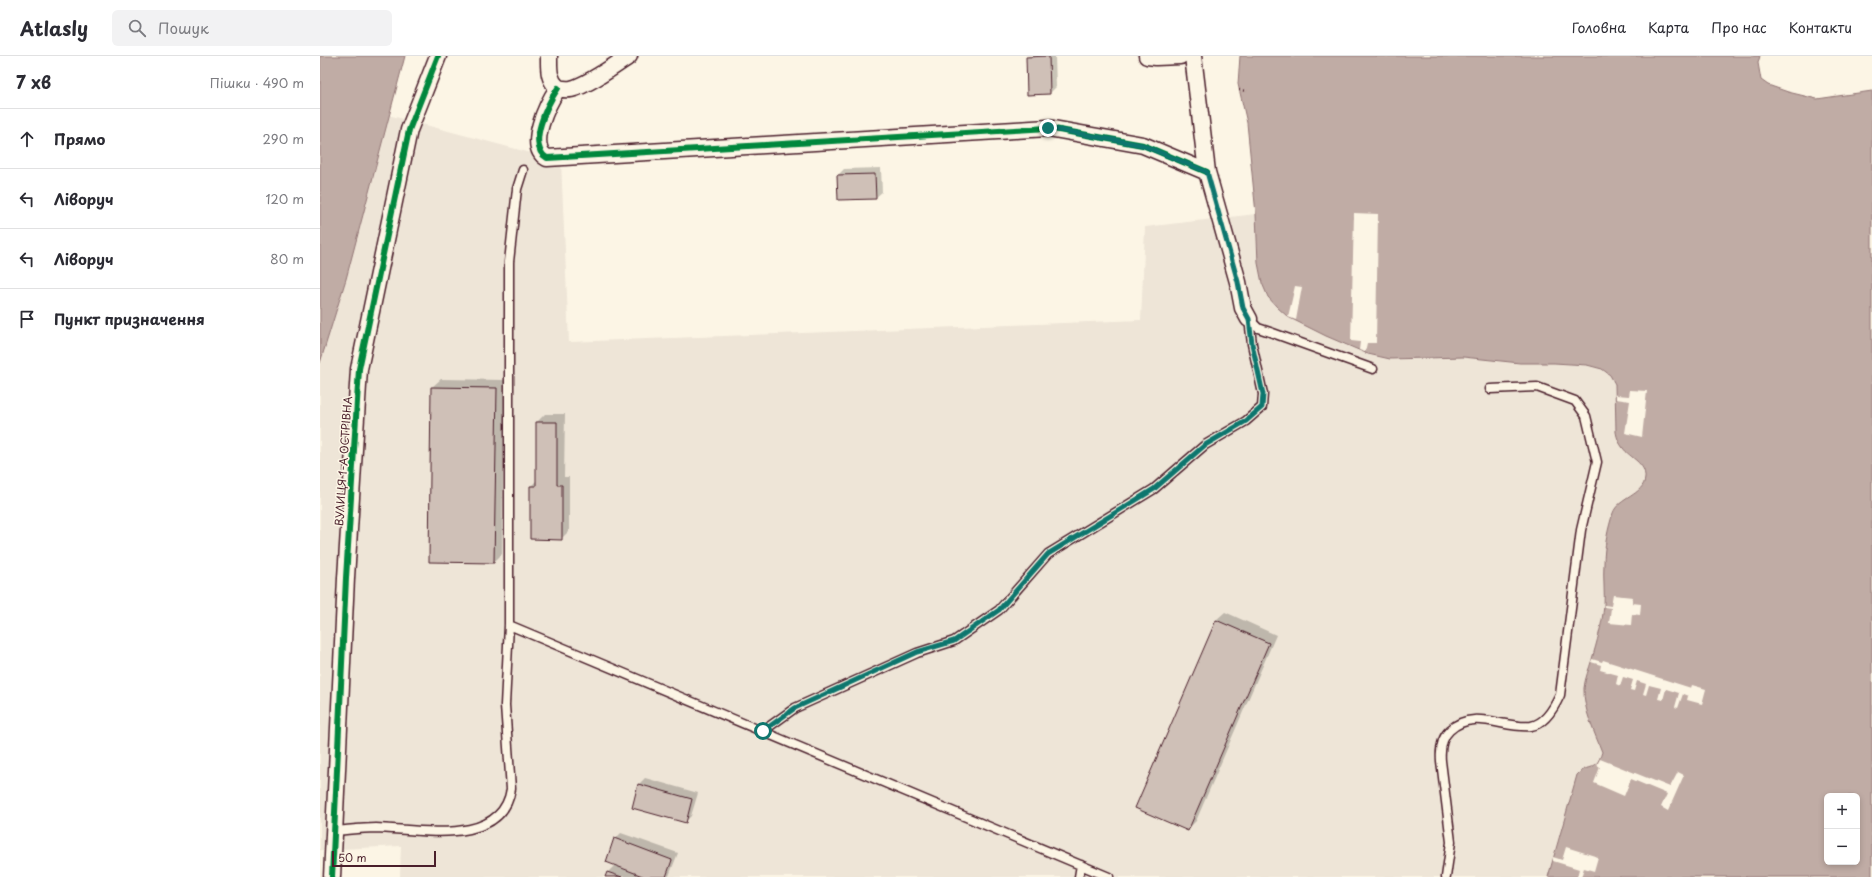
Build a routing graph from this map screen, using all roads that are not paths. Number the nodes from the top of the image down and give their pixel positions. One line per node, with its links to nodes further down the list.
1 (438, 56): 15 (street, ВУЛИЦЯ 1-А ОСТРІВНА)
2 (549, 56): 7 (street)
3 (629, 56): 7 (street)
4 (1147, 56): 5 (street)
5 (1180, 56)
6 (1193, 56): 9 (street)
7 (558, 88): 9 (street)
8 (523, 170): 13 (lane)
9 (1207, 172): 10 (street)
10 (1249, 319): 11 (lane); 14 (lane)
11 (1372, 368)
12 (1490, 389): 20 (lane)
13 (509, 626): 14 (lane); 15 (lane)
14 (763, 731): 16 (lane)
15 (334, 832): 17 (street, ВУЛИЦЯ 1-А ОСТРІВНА)
16 (1081, 865): 18 (lane); 19 (lane)
17 (332, 877)
18 (1079, 877)
19 (1109, 877)
20 (1446, 877)

